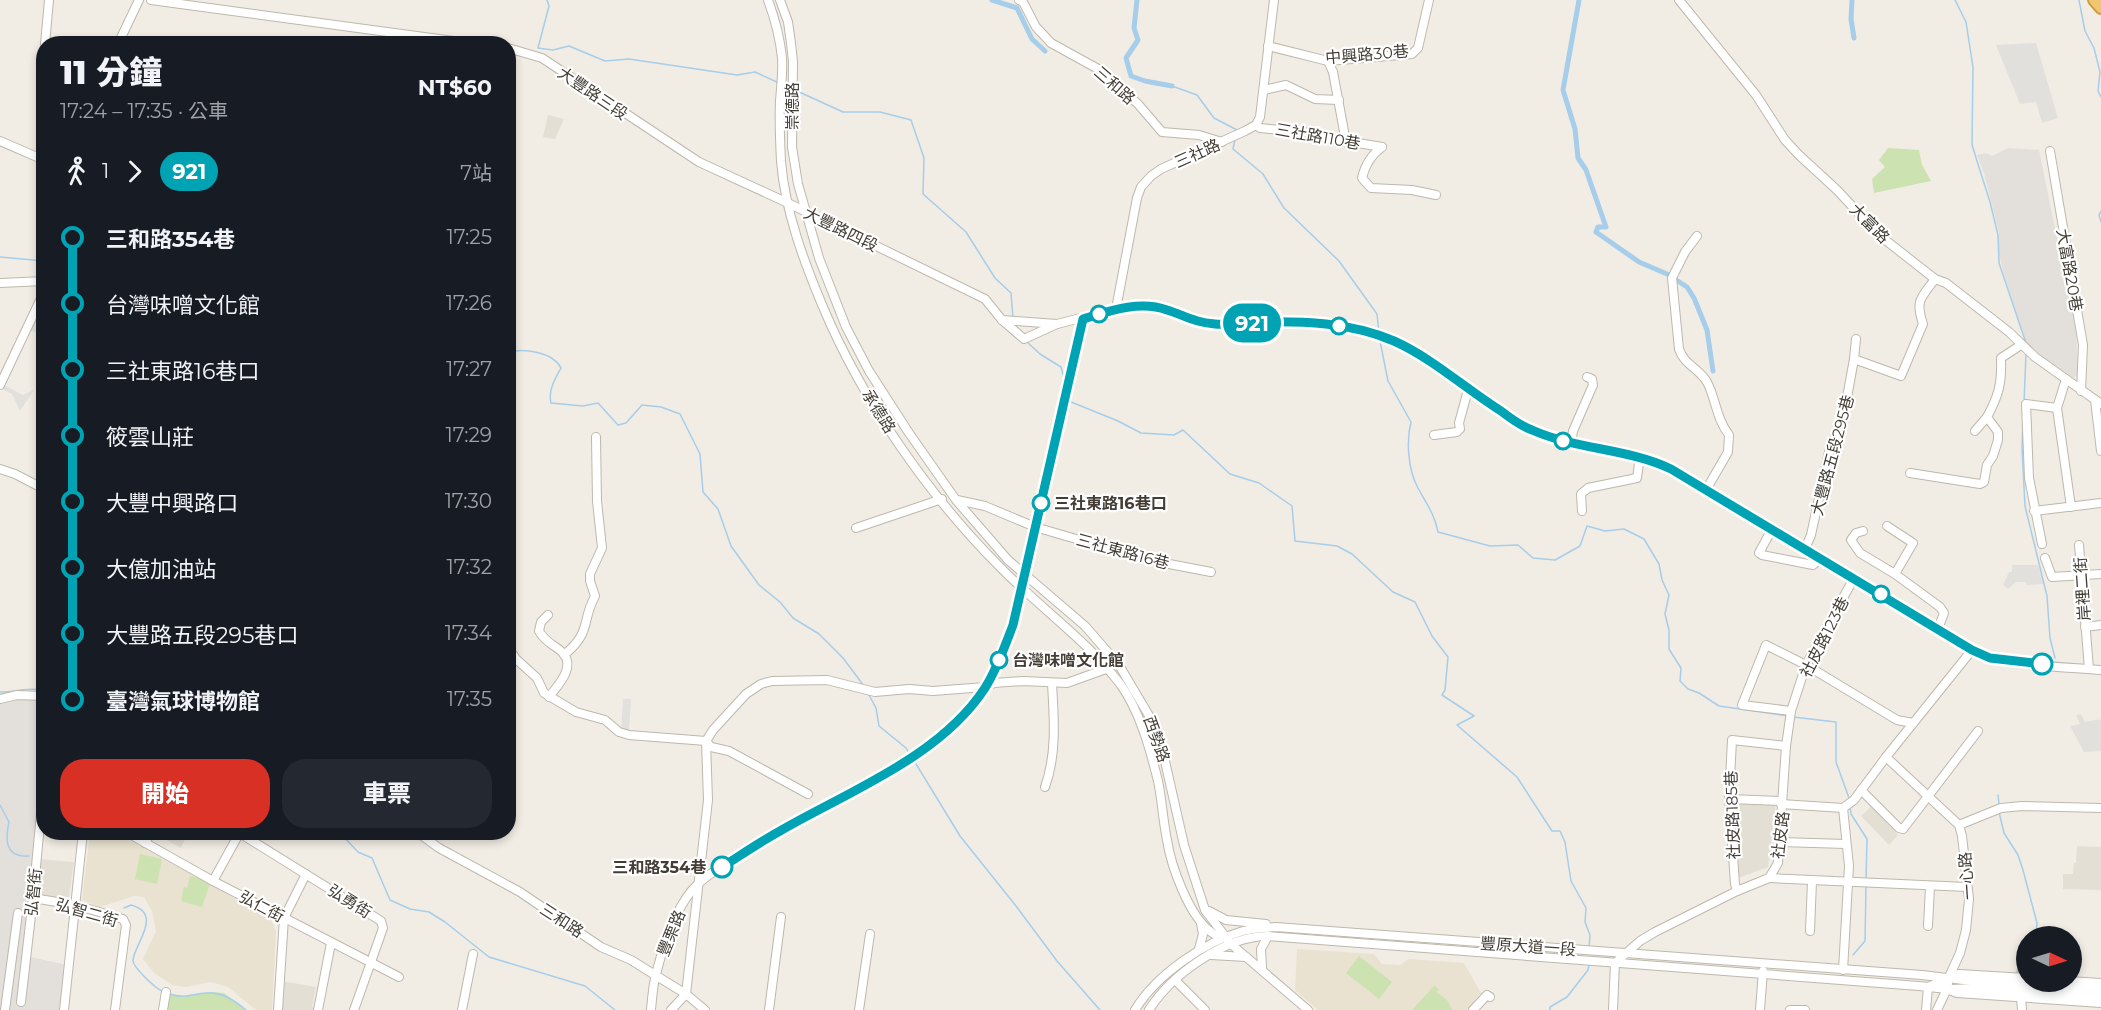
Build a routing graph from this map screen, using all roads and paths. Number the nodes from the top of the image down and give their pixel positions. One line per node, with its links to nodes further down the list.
1 (49, 0): 12 (street)
2 (139, 0): 13 (street)
3 (150, 0): 14 (street)
4 (768, 0): 28 (street, 崇德路)
5 (780, 0): 29 (street, 崇德路)
6 (1274, 0): 15 (street)
7 (1429, 0): 17 (street, 中興路30巷)
8 (1678, 0): 31 (street, 大富路)
9 (2094, 0): 11 (highway)
10 (1021, 1): 22 (street, 三和路)
11 (2101, 8)
12 (46, 36)
13 (122, 36)
14 (417, 36)
15 (1268, 46): 17 (street, 中興路30巷); 18 (street)
16 (516, 50): 24 (street, 大豐路三段)
17 (1328, 61): 19 (street)
18 (1264, 90): 19 (street); 20 (street)
19 (1339, 100): 23 (street)
20 (1256, 125): 22 (street, 三社路); 23 (street, 三社路110巷)
21 (0, 141): 26 (street)
22 (1222, 142): 35 (street, 三社路)
23 (1346, 142): 27 (street, 三社路110巷)
24 (674, 147): 28 (street, 大豐路四段)
25 (2050, 151): 46 (street, 大富路20巷)
26 (36, 157)
27 (1436, 195)
28 (788, 203): 29 (street, 大豐路四段); 60 (street, 承德路)
29 (805, 212): 37 (street, 大豐路四段); 60 (street, 承德路)
30 (1697, 236): 59 (street)
31 (1935, 279): 40 (street, 大富路); 41 (street)
32 (36, 281): 33 (street)
33 (0, 283)
34 (36, 309): 44 (street)
35 (1116, 309): 36 (street, 大豐路四段); 45 (street, 大豐路四段)
36 (1083, 319): 38 (street, 大豐路四段); 66 (street, 豐栗路)
37 (1002, 320): 38 (street, 大豐路四段); 38 (street, 大豐路四段)
38 (1057, 324)
39 (1856, 339): 41 (street, 大豐路五段295巷)
40 (2021, 345): 43 (street, 大富路); 49 (street)
41 (1854, 359): 72 (street, 大豐路五段295巷)
42 (1587, 377): 53 (street)
43 (2066, 379): 46 (street, 大富路); 48 (street)
44 (0, 385)
45 (1468, 390): 51 (street); 53 (street, 大豐路四段)
46 (2081, 391): 47 (street, 大富路)
47 (2098, 402): 54 (street)
48 (2057, 408): 62 (street); 64 (street)
49 (1987, 417): 50 (street); 57 (street)
50 (1975, 431)
51 (1434, 435)
52 (596, 437): 87 (street)
53 (1571, 443): 55 (street, 大豐路四段)
54 (2101, 451)
55 (1640, 456): 59 (street, 大豐路四段); 63 (street)
56 (0, 469): 58 (street)
57 (1910, 473)
58 (36, 485)
59 (1706, 490): 68 (street, 大豐路四段)
60 (948, 499): 66 (street, 三社東路16巷); 67 (street); 79 (street, 承德路); 81 (street, 承德路)
61 (2101, 503): 62 (street)
62 (2070, 507): 64 (street)
63 (1582, 511)
64 (2034, 511): 70 (street)
65 (1887, 526): 76 (street)
66 (1035, 527): 75 (street, 三社東路16巷); 79 (street, 豐栗路)
67 (856, 528)
68 (1772, 529): 72 (street, 大豐路四段); 73 (street)
69 (1863, 531): 76 (street)
70 (2042, 544)
71 (2079, 545): 78 (street, 岸裡二街)
72 (1805, 549): 73 (street, 大豐路四段)
73 (1820, 558): 80 (street, 大豐路四段)
74 (2045, 558): 78 (street)
75 (1211, 572)
76 (1895, 574): 85 (street)
77 (2101, 574): 78 (street)
78 (2082, 575): 84 (street, 岸裡二街)
79 (1025, 576): 81 (street, 豐栗路); 133 (street, 西勢路)
80 (1854, 578): 85 (street, 大豐路四段); 89 (street, 社皮路123巷)
81 (1022, 589): 90 (street, 西勢路); 94 (street, 豐栗路)
82 (548, 615): 87 (street)
83 (2101, 625): 84 (street)
84 (2085, 627): 91 (street, 岸裡二街)
85 (1938, 629): 86 (street, 大豐路四段)
86 (1972, 650): 91 (street, 大豐路四段); 99 (street)
87 (564, 655): 96 (street)
88 (516, 659): 96 (street)
89 (1806, 665): 98 (street, 社皮路123巷); 98 (street); 99 (street)
90 (1107, 669): 93 (street); 138 (street, 西勢路)
91 (2089, 669): 92 (street, 大豐路四段)
92 (2101, 670)
93 (1052, 684): 94 (street); 104 (street)
94 (985, 687): 101 (street); 128 (street, 豐栗路)
95 (36, 696): 97 (street)
96 (549, 697): 101 (street)
97 (0, 699)
98 (1791, 711): 102 (street, 社皮路123巷)
99 (1913, 723): 103 (street)
100 (1978, 731): 107 (street)
101 (706, 741): 106 (street); 128 (street)
102 (1786, 746): 108 (street, 社皮路185巷); 109 (street, 社皮路123巷)
103 (1886, 757): 105 (street); 107 (street)
104 (1045, 787)
105 (1861, 790): 107 (street); 110 (street)
106 (808, 794)
107 (1927, 796): 112 (street)
108 (1729, 799): 109 (street); 131 (street, 社皮路185巷)
109 (1781, 803): 110 (street, 社皮路); 120 (street, 社皮路)
110 (1843, 808): 122 (street)
111 (2101, 808): 112 (street)
112 (1959, 825): 130 (street, 一心路)
113 (38, 840): 132 (street, 弘智街)
114 (82, 840): 134 (street)
115 (140, 840): 121 (street, 弘仁街)
116 (147, 840): 121 (street)
117 (235, 840): 125 (street)
118 (250, 840): 123 (street, 弘勇街)
119 (428, 840): 157 (street, 三和路)
120 (1780, 842): 122 (street); 124 (street, 社皮路)
121 (145, 843): 125 (street, 弘仁街)
122 (1846, 844): 127 (street)
123 (306, 874): 137 (street); 153 (street, 弘勇街)
124 (1769, 878): 126 (street); 131 (street, 社皮路)
125 (213, 881): 137 (street, 弘仁街)
126 (1812, 881): 127 (street); 141 (street)
127 (1848, 882): 129 (street); 155 (street)
128 (697, 884): 157 (street, 豐栗路); 169 (street)
129 (1930, 886): 130 (street); 139 (street)
130 (1967, 887): 159 (street, 一心路)
131 (1737, 891): 147 (street, 社皮路)
132 (33, 898): 134 (street, 弘智二街); 173 (street, 弘智街)
133 (1202, 904): 140 (street); 144 (street, 西勢路)
134 (75, 905): 177 (street); 178 (street, 弘智二街)
135 (18, 913): 176 (street)
136 (781, 917): 187 (street)
137 (284, 918): 145 (street, 弘仁街); 180 (street)
138 (1202, 923): 144 (street, 西勢路); 146 (street)
139 (1928, 926)
140 (1276, 927): 144 (street, 豐原大道一段); 147 (street, 豐原大道一段)
141 (1810, 931)
142 (870, 934): 188 (street)
143 (1268, 936): 144 (street, 豐原大道一段); 151 (street, 豐原大道一段); 154 (street)
144 (1229, 941): 146 (street, 豐原大道一段); 149 (street, 豐原大道一段); 150 (street, 西勢路)
145 (331, 943): 153 (street, 弘仁街); 181 (street)
146 (1200, 949): 189 (street, 豐原大道一段)
147 (1627, 953): 151 (street, 社皮路); 152 (street, 豐原大道一段)
148 (473, 954): 183 (street)
149 (1210, 955): 150 (street); 161 (street, 豐原大道一段)
150 (1246, 957): 154 (street, 西勢路)
151 (1615, 963): 156 (street, 豐原大道一段); 193 (street)
152 (1764, 963): 155 (street, 豐原大道一段); 156 (street)
153 (370, 964): 158 (street, 弘仁街); 182 (street, 弘勇街)
154 (1262, 968): 175 (street, 西勢路)
155 (1843, 970): 159 (street, 豐原大道一段)
156 (1763, 973): 165 (street, 豐原大道一段); 194 (street)
157 (655, 975): 169 (street, 三和路); 184 (street, 豐栗路)
158 (399, 977)
159 (1948, 977): 160 (street, 豐原大道一段); 164 (street, 豐原大道一段); 165 (street); 166 (street)
160 (2016, 977)
161 (1175, 980): 190 (street, 豐原大道一段); 191 (street)
162 (2082, 982): 163 (street)
163 (2101, 983)
164 (1979, 985): 166 (street, 豐原大道一段); 167 (street); 170 (street)
165 (1928, 987): 166 (street, 豐原大道一段); 197 (street)
166 (1947, 989): 172 (street, 豐原大道一段); 198 (street)
167 (2101, 989)
168 (166, 992): 179 (street)
169 (686, 994): 185 (street); 186 (street, 三和路)
170 (2101, 996)
171 (1490, 997): 192 (street)
172 (2021, 997): 174 (street, 豐原大道一段); 199 (street)
173 (21, 1002)
174 (2101, 1002)
175 (1304, 1009)
176 (5, 1010)
177 (64, 1010)
178 (115, 1010)
179 (163, 1010)
180 (278, 1010)
181 (318, 1010)
182 (354, 1010)
183 (462, 1010)
184 (651, 1010)
185 (671, 1010)
186 (705, 1010)
187 (769, 1010)
188 (859, 1010)
189 (1135, 1010)
190 (1149, 1010)
191 (1204, 1010)
192 (1473, 1010)
193 (1613, 1010)
194 (1760, 1010)
195 (1790, 1010): 196 (street)
196 (1805, 1010)
197 (1926, 1010)
198 (1937, 1010)
199 (2022, 1010)

